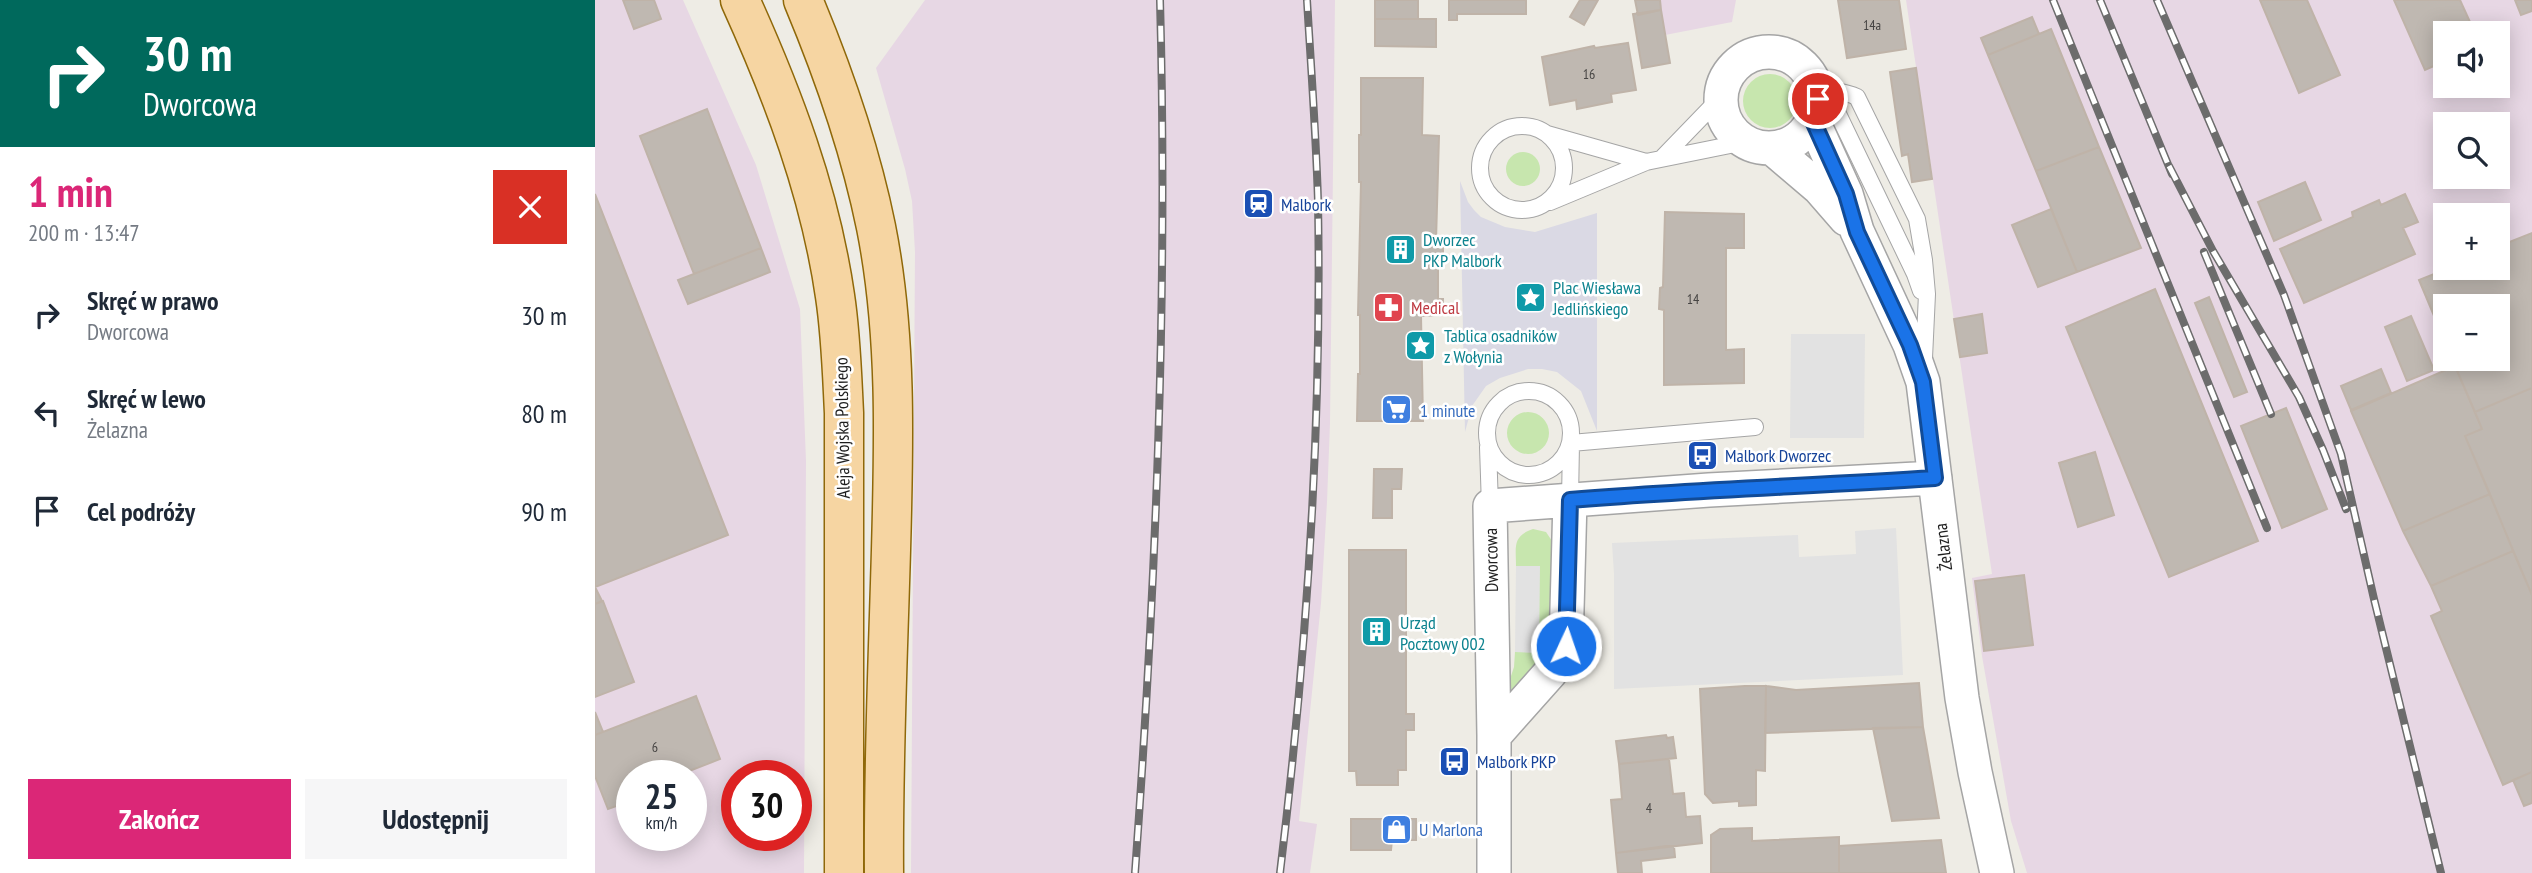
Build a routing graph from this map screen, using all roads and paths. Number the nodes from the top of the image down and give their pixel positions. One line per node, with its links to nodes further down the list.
1 (740, 0): 21 (main road, Aleja Wojska Polskiego)
2 (803, 0): 22 (main road)
3 (1821, 89): 4 (street); 5 (street, Żelazna); 12 (lane); 12 (lane)
4 (1721, 97): 7 (street, Żelazna); 8 (lane)
5 (1813, 121): 7 (street); 11 (street, Żelazna)
6 (1546, 134): 9 (lane); 10 (lane); 10 (lane)
7 (1759, 145): 8 (lane); 11 (street, Żelazna)
8 (1664, 157): 9 (lane)
9 (1646, 162): 10 (lane)
10 (1544, 204)
11 (1857, 232): 13 (street, Żelazna)
12 (1926, 306): 13 (lane)
13 (1923, 382): 17 (street, Żelazna)
14 (1755, 427): 15 (lane)
15 (1571, 443): 16 (lane); 16 (lane); 18 (lane)
16 (1488, 444): 19 (lane)
17 (1935, 478): 18 (street, Dworcowa); 24 (street, Żelazna)
18 (1570, 500): 19 (street, Dworcowa); 20 (street)
19 (1490, 506): 20 (street, Dworcowa)
20 (1495, 736): 23 (street, Dworcowa)
21 (844, 873)
22 (884, 873)
23 (1494, 873)
24 (1997, 873)

